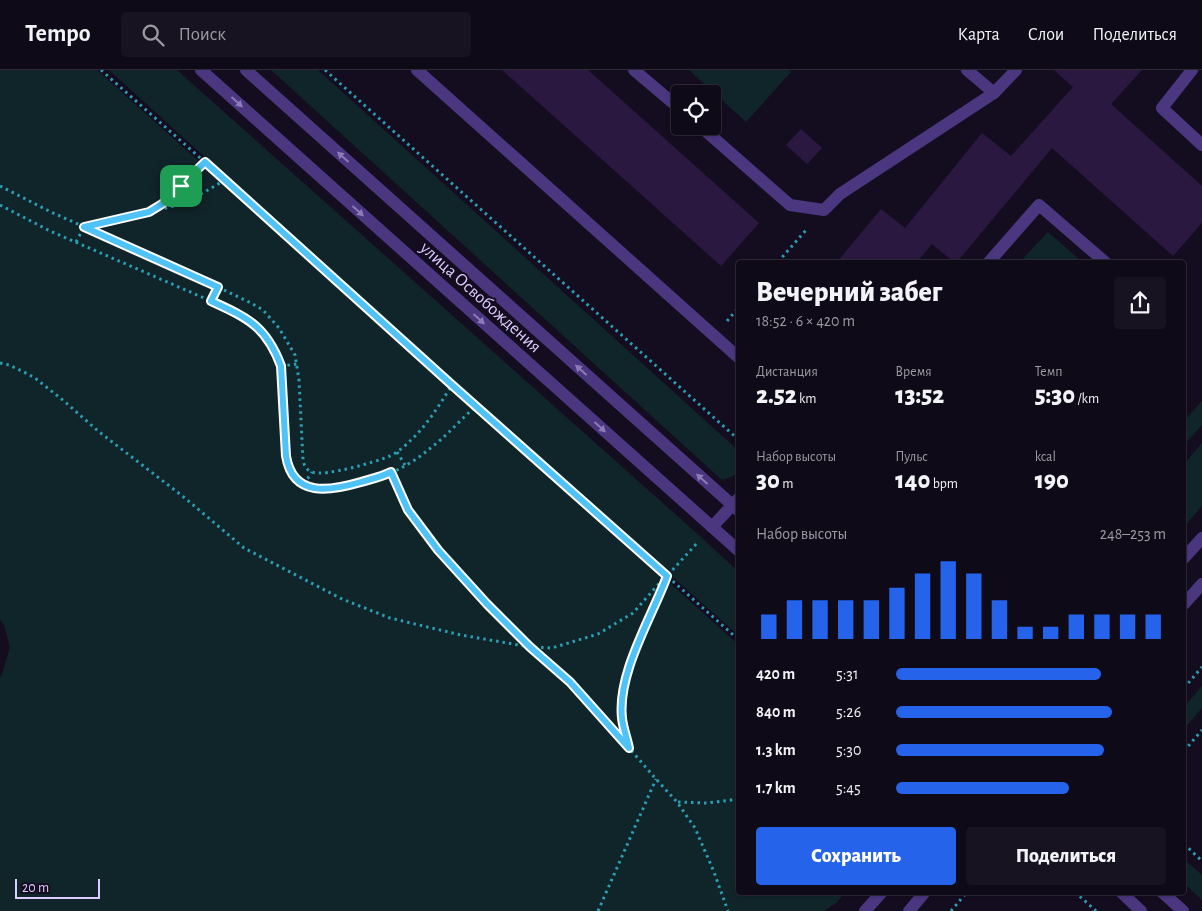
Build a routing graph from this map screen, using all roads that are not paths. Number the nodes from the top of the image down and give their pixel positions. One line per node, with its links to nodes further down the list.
1 (201, 70): 17 (street, улица Освобождения, one-way to 17)
2 (246, 70): 15 (street, улица Освобождения, one-way to 2)
3 (417, 70): 14 (street)
4 (634, 70): 9 (street)
5 (967, 70): 8 (street)
6 (1016, 70): 8 (street)
7 (1192, 70): 11 (street)
8 (994, 93): 10 (street)
9 (671, 101)
10 (710, 135)
11 (1202, 145)
12 (991, 260): 13 (street)
13 (1103, 260)
14 (736, 355)
15 (736, 504)
16 (736, 506): 17 (street)
17 (712, 527): 19 (street, улица Освобождения)
18 (1202, 538): 20 (street)
19 (736, 548)
20 (1186, 556)
21 (1202, 584): 22 (street)
22 (1186, 602)
23 (879, 895): 27 (street)
24 (922, 895): 28 (street)
25 (1124, 895): 29 (street)
26 (1165, 895): 30 (street)
27 (865, 911)
28 (909, 911)
29 (1141, 911)
30 (1183, 911)

